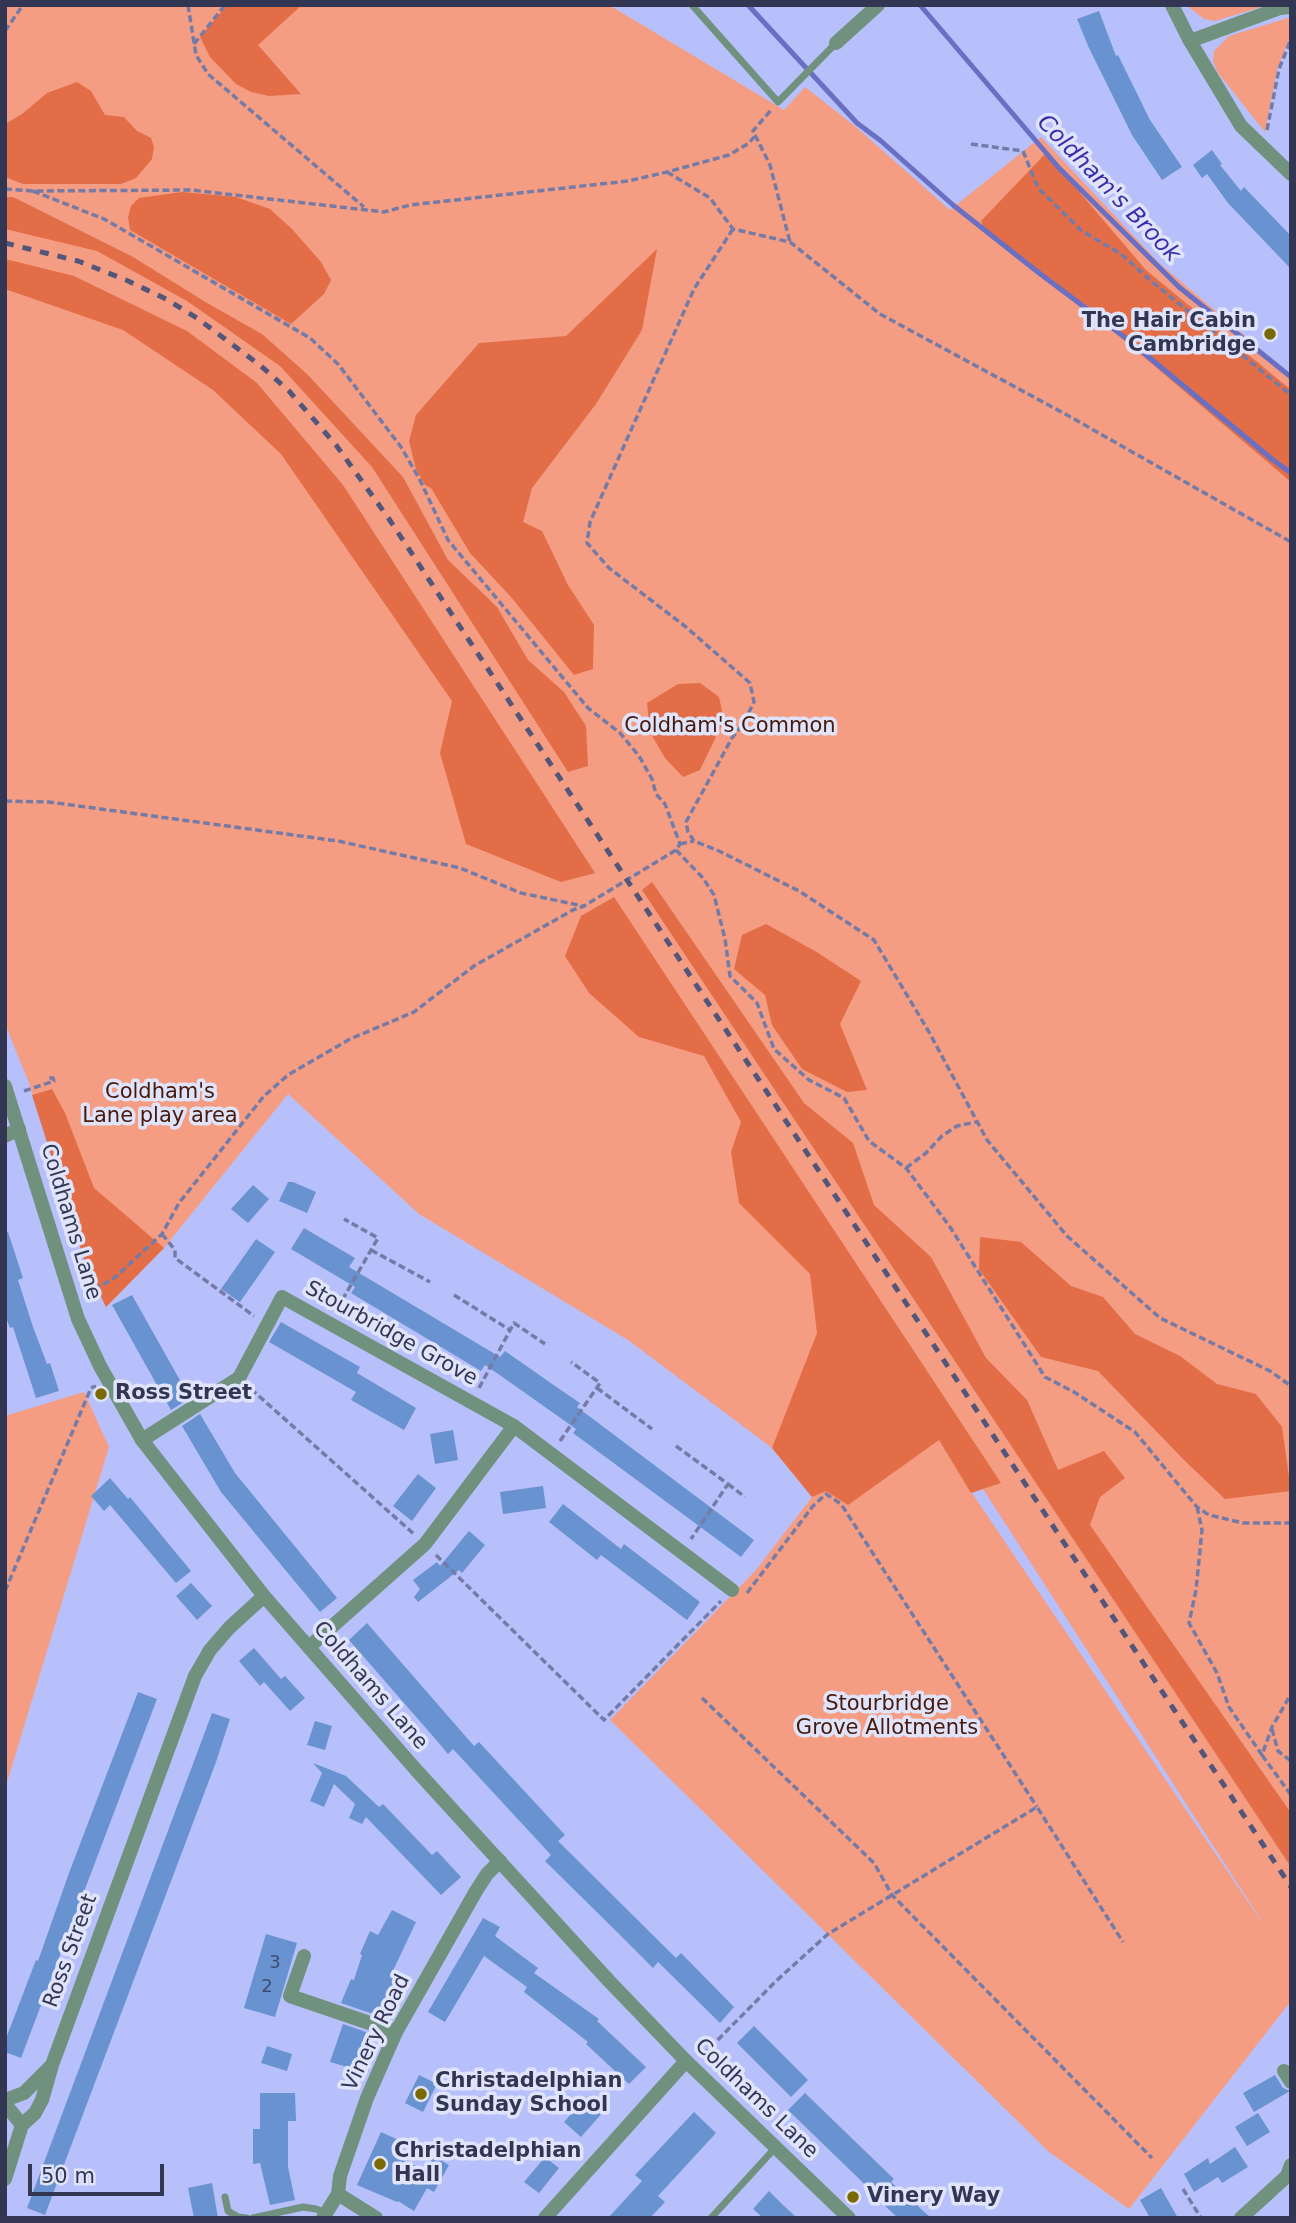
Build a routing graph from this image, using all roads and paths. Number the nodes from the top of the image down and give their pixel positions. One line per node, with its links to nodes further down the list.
1 (23, 5): 8 (path)
2 (188, 5): 12 (path)
3 (225, 5): 12 (path)
4 (692, 5): 13 (lane)
5 (878, 5): 11 (street)
6 (1172, 5): 10 (street)
7 (1291, 7): 10 (street)
8 (5, 31)
9 (1291, 39): 15 (path)
10 (1190, 41): 15 (street)
11 (836, 43): 13 (lane)
12 (194, 44): 21 (path)
13 (778, 102): 14 (path)
14 (753, 131): 17 (path); 23 (path)
15 (1259, 143): 18 (street)
16 (971, 144): 24 (path)
17 (667, 172): 21 (path); 22 (path)
18 (1291, 174)
19 (5, 189): 20 (path)
20 (33, 191): 21 (path); 28 (path)
21 (366, 208)
22 (733, 229): 23 (path); 27 (path)
23 (790, 242): 25 (path)
24 (1291, 396)
25 (1291, 541)
26 (5, 801): 30 (path)
27 (694, 841): 28 (path); 33 (path)
28 (680, 844): 29 (path)
29 (676, 850): 30 (path); 36 (path)
30 (584, 906): 38 (path)
31 (47, 1076): 32 (path)
32 (7, 1091): 34 (street, Coldhams Lane)
33 (976, 1122): 36 (path); 50 (path)
34 (19, 1129): 35 (street); 42 (street, Coldhams Lane)
35 (5, 1136)
36 (906, 1168): 60 (path)
37 (344, 1219): 39 (path)
38 (162, 1234): 42 (path); 44 (path)
39 (371, 1250): 40 (path); 43 (path)
40 (430, 1282)
41 (454, 1295): 45 (path)
42 (72, 1298): 49 (street, Coldhams Lane)
43 (329, 1323): 44 (street, Stourbridge Grove); 52 (street, Stourbridge Grove)
44 (267, 1326): 48 (street, Stourbridge Grove)
45 (510, 1330): 46 (path); 52 (path)
46 (545, 1344)
47 (571, 1362): 51 (path)
48 (239, 1378): 55 (street, Stourbridge Grove); 62 (path)
49 (108, 1379): 55 (street, Coldhams Lane); 64 (path)
50 (1291, 1385)
51 (597, 1388): 54 (path); 57 (path)
52 (471, 1402): 53 (street, Stourbridge Grove)
53 (514, 1426): 57 (street, Stourbridge Grove); 62 (street)
54 (652, 1429)
55 (142, 1440): 66 (street, Coldhams Lane)
56 (676, 1446): 58 (path)
57 (551, 1454): 63 (street, Stourbridge Grove)
58 (728, 1484): 59 (path); 63 (path)
59 (745, 1497)
60 (1196, 1507): 61 (path); 71 (path)
61 (1291, 1523)
62 (425, 1544): 65 (path); 67 (street)
63 (682, 1552): 65 (street, Stourbridge Grove)
64 (5, 1591)
65 (738, 1594): 74 (path)
66 (264, 1596): 67 (street, Coldhams Lane); 81 (street, Ross Street)
67 (309, 1647): 75 (street, Coldhams Lane)
68 (1291, 1694): 70 (path)
69 (702, 1698): 76 (path)
70 (1272, 1727): 71 (path); 72 (path)
71 (1262, 1755): 73 (path)
72 (1291, 1761)
73 (1291, 1795)
74 (1037, 1807): 76 (path); 77 (path)
75 (500, 1861): 79 (street, Vinery Road); 80 (street, Coldhams Lane)
76 (892, 1895): 80 (path); 85 (path)
77 (1123, 1942)
78 (304, 1956): 79 (street)
79 (396, 2032): 89 (street, Vinery Road)
80 (689, 2063): 84 (street, Coldhams Lane); 95 (street)
81 (52, 2064): 82 (street, Ross Street); 83 (street, Ross Street)
82 (5, 2102): 83 (street)
83 (22, 2125): 87 (street, Ross Street)
84 (776, 2147): 96 (lane); 97 (street, Coldhams Lane)
85 (1152, 2158)
86 (1289, 2171): 99 (street)
87 (5, 2179)
88 (1183, 2189): 98 (path)
89 (338, 2194): 91 (street, Vinery Road); 94 (street)
90 (225, 2197): 92 (lane)
91 (325, 2216): 93 (lane)
92 (247, 2218)
93 (253, 2218)
94 (376, 2218)
95 (545, 2218)
96 (711, 2218)
97 (849, 2218)
98 (1201, 2218)
99 (1241, 2218)

